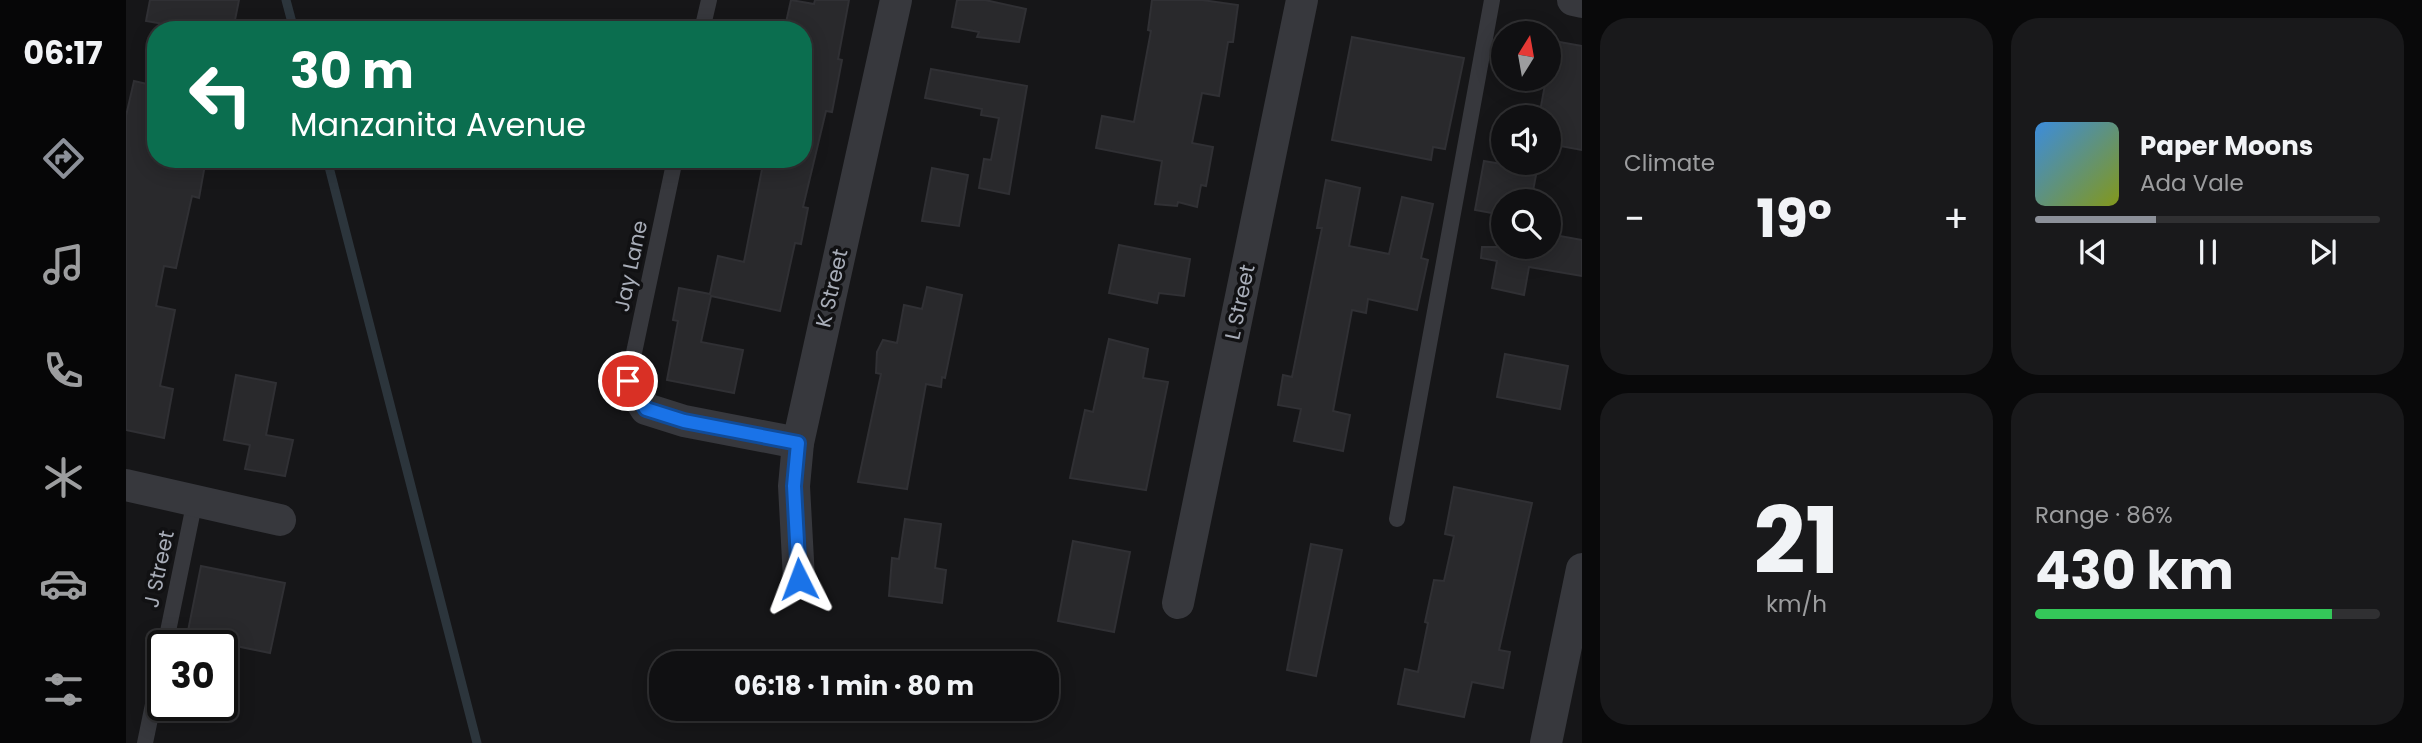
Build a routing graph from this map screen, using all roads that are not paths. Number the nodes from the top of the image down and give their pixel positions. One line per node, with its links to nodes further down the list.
1 (709, 0): 7 (lane)
2 (896, 0): 10 (street, K Street)
3 (1302, 0): 17 (street, L Street)
4 (1492, 0): 13 (lane)
5 (1573, 0): 6 (street)
6 (1582, 2)
7 (704, 21)
8 (673, 168): 9 (lane, Jay Lane)
9 (628, 381): 10 (street)
10 (798, 443): 16 (street, K Street)
11 (126, 485): 12 (street)
12 (195, 500): 14 (street); 18 (lane, J Street)
13 (1397, 519)
14 (279, 520)
15 (1582, 569): 21 (street)
16 (799, 579)
17 (1178, 603)
18 (168, 630)
19 (150, 721): 20 (lane)
20 (145, 743)
21 (1546, 743)

